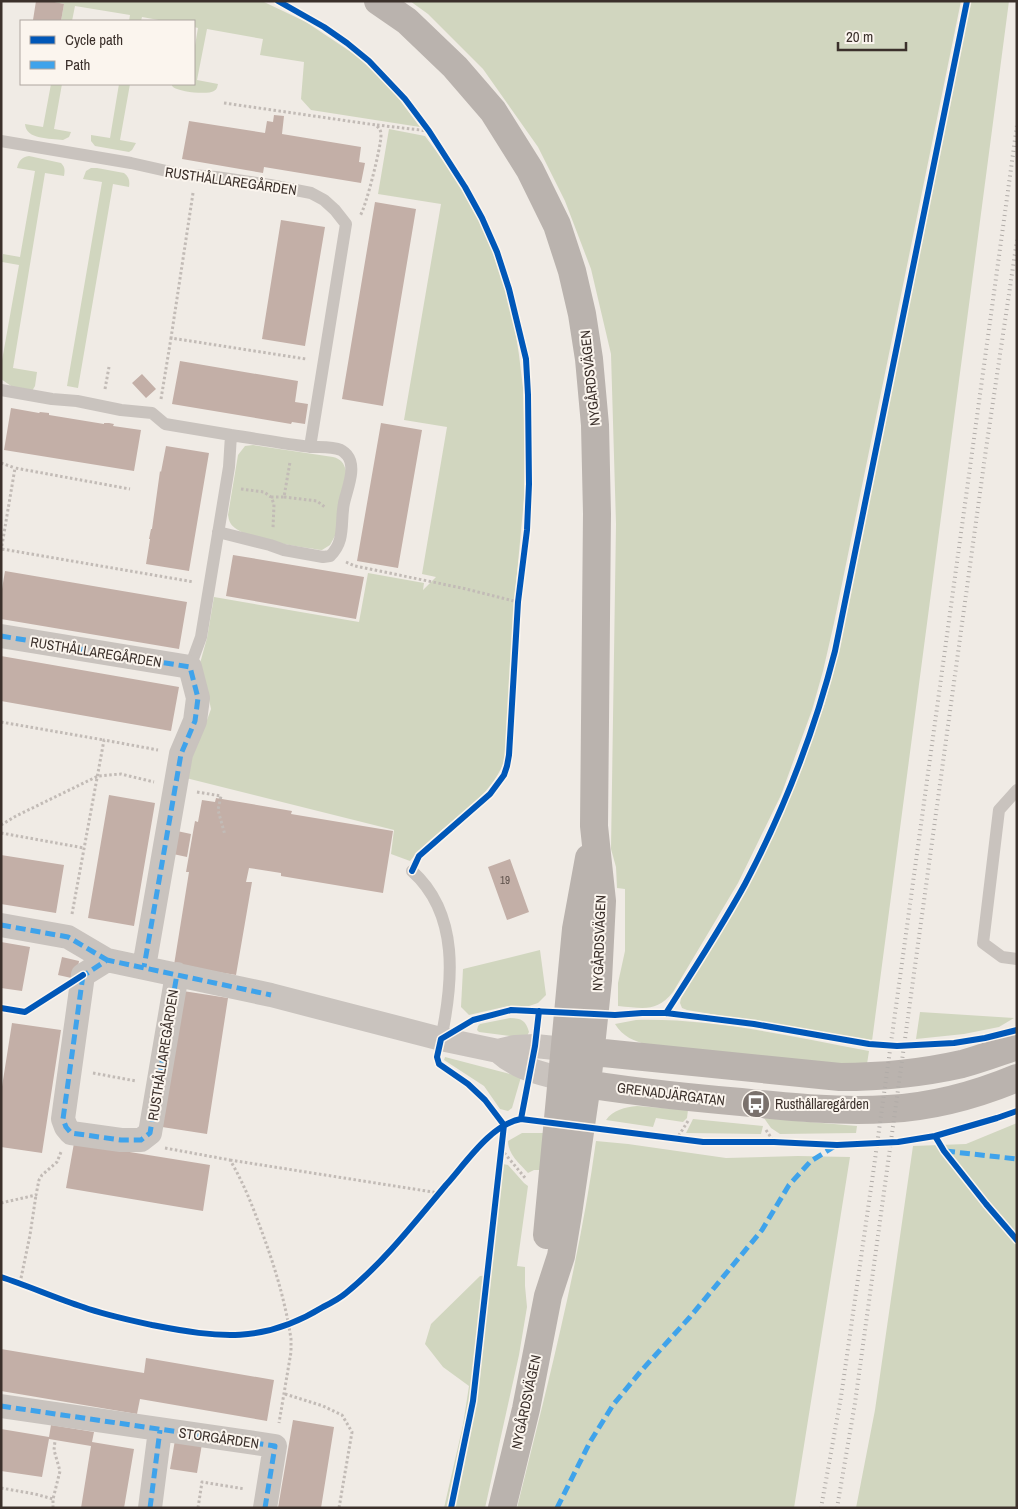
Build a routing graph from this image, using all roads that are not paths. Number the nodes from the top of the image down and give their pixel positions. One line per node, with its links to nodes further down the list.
1 (378, 1): 18 (street, NYGÅRDSVÄGEN)
2 (1, 141): 5 (lane, RUSTHÅLLAREGÅRDEN)
3 (1, 390): 4 (lane)
4 (231, 435): 5 (lane); 6 (lane)
5 (310, 446): 6 (lane)
6 (218, 532): 8 (lane)
7 (1, 636): 8 (street, RUSTHÅLLAREGÅRDEN)
8 (190, 668): 14 (street)
9 (1017, 790): 12 (lane)
10 (412, 871): 16 (lane)
11 (1, 925): 13 (street, RUSTHÅLLAREGÅRDEN)
12 (1017, 959)
13 (107, 960): 14 (street, RUSTHÅLLAREGÅRDEN); 15 (street, RUSTHÅLLAREGÅRDEN)
14 (144, 967): 15 (street, RUSTHÅLLAREGÅRDEN)
15 (177, 974): 16 (street, RUSTHÅLLAREGÅRDEN)
16 (440, 1039): 19 (street, RUSTHÅLLAREGÅRDEN)
17 (1017, 1046): 18 (street)
18 (578, 1050): 19 (street, RUSTHÅLLAREGÅRDEN); 21 (street, NYGÅRDSVÄGEN)
19 (498, 1052): 21 (street, RUSTHÅLLAREGÅRDEN)
20 (1017, 1078): 21 (street, GRENADJÄRGATAN)
21 (574, 1082): 26 (street, NYGÅRDSVÄGEN)
22 (1, 1406): 23 (street, STORGÅRDEN)
23 (160, 1430): 24 (street, STORGÅRDEN); 25 (street, STORGÅRDEN)
24 (266, 1500)
25 (150, 1508)
26 (502, 1508)

